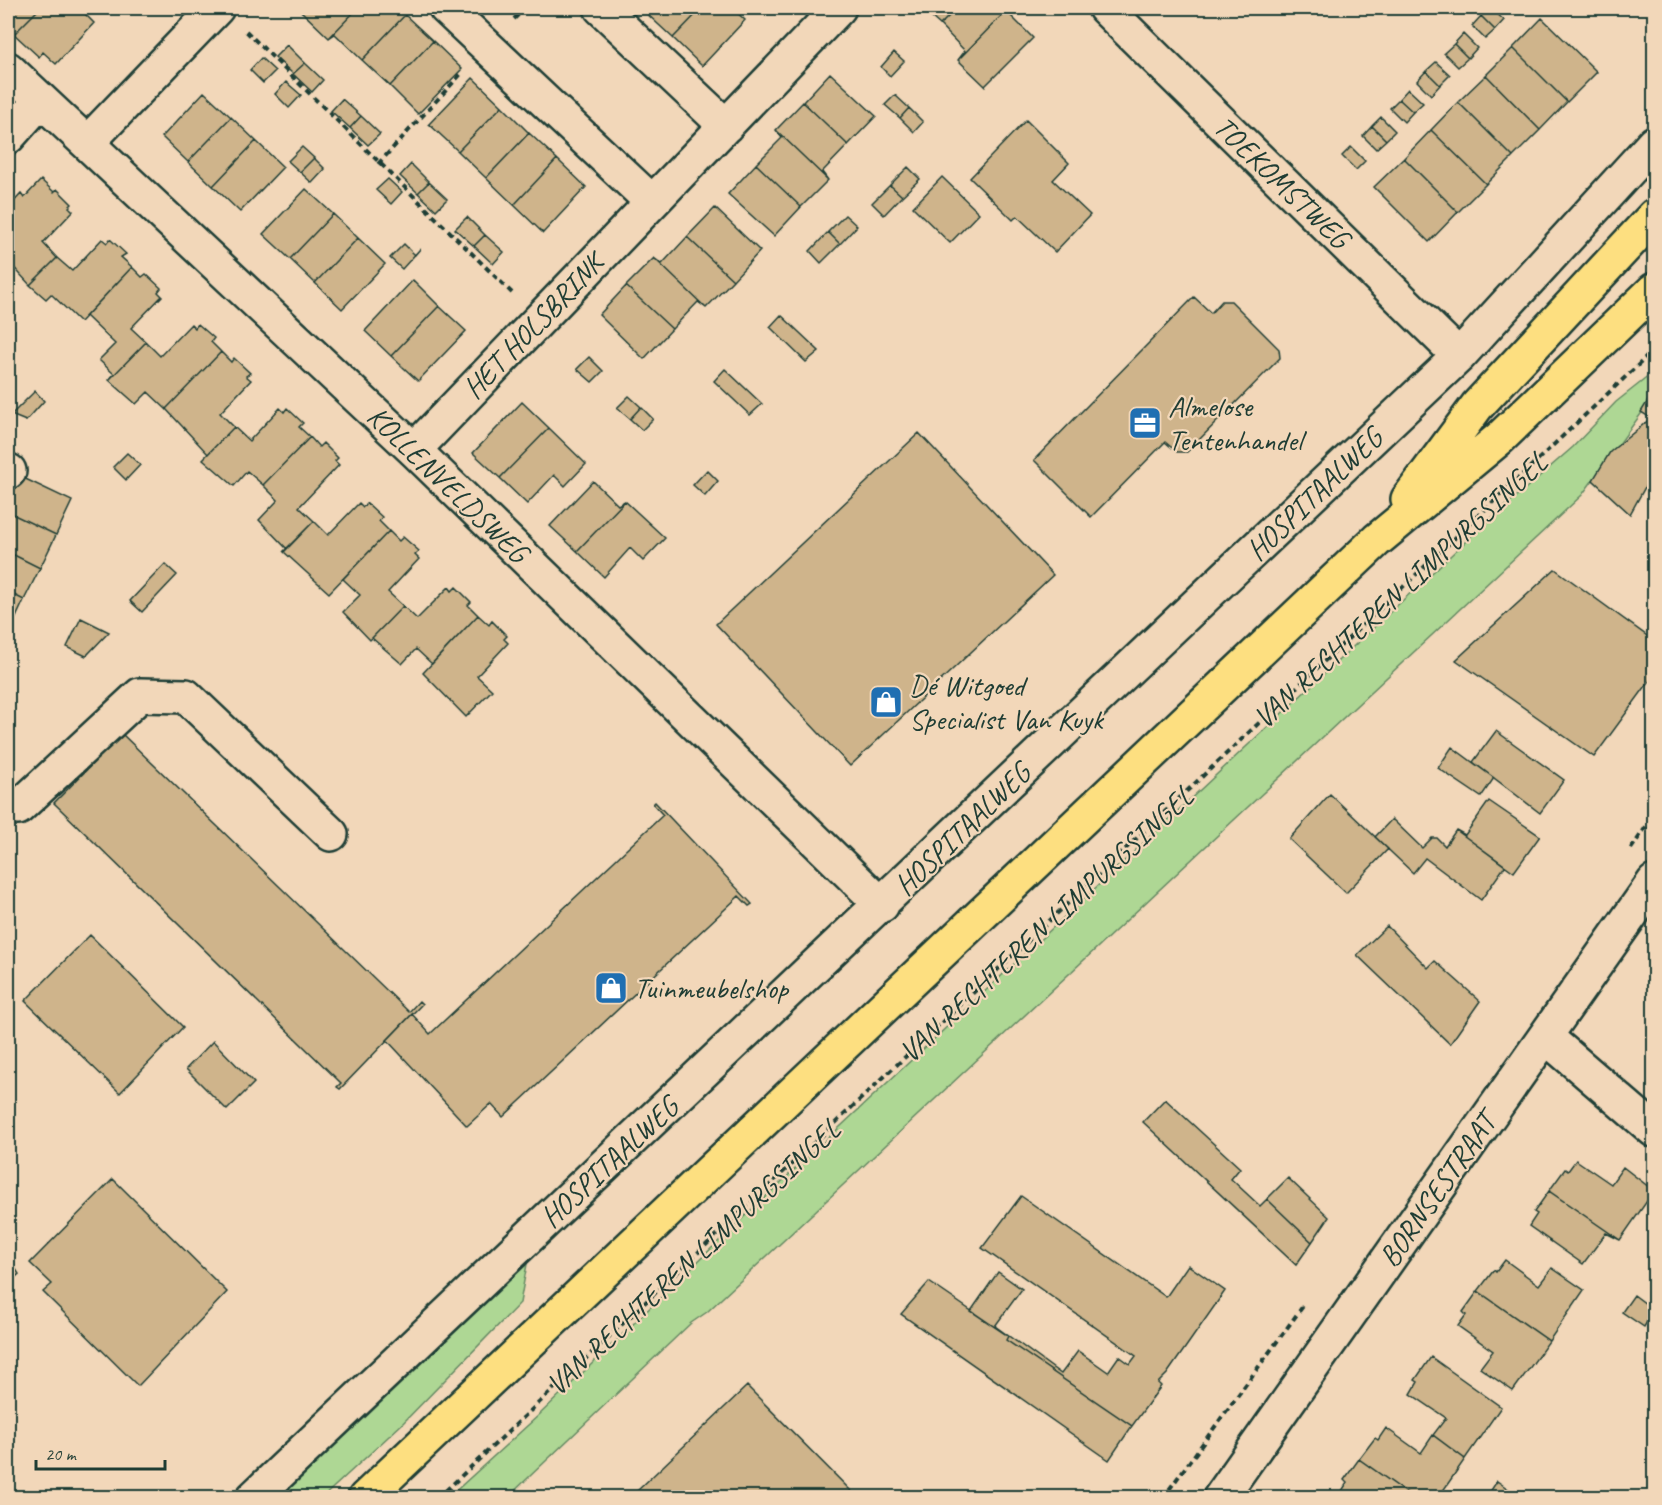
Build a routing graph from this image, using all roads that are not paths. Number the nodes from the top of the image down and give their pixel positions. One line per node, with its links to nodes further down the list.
1 (446, 8): 12 (street)
2 (601, 8): 8 (street)
3 (839, 8): 8 (street, HET HOLSBRINK)
4 (1105, 8): 15 (street, TOEKOMSTWEG)
5 (228, 16): 10 (street)
6 (8, 69): 7 (street, KOLLENVELDSWEG)
7 (41, 100): 9 (street); 10 (street, KOLLENVELDSWEG)
8 (726, 126): 12 (street, HET HOLSBRINK)
9 (8, 137)
10 (88, 142): 16 (street, KOLLENVELDSWEG)
11 (1654, 143): 15 (street, HOSPITAALWEG)
12 (652, 202): 16 (street, HET HOLSBRINK)
13 (1654, 216): 17 (main road, VAN RECHTEREN LIMPURGSINGEL)
14 (1654, 290): 17 (main road, VAN RECHTEREN LIMPURGSINGEL)
15 (1460, 356): 21 (street, HOSPITAALWEG)
16 (414, 450): 21 (street, KOLLENVELDSWEG)
17 (1377, 540): 26 (main road, VAN RECHTEREN LIMPURGSINGEL)
18 (18, 808): 19 (street)
19 (331, 834)
20 (1654, 882): 22 (street, BORNSESTRAAT)
21 (882, 905): 25 (street, HOSPITAALWEG)
22 (1546, 1037): 23 (street); 24 (street, BORNSESTRAAT)
23 (1654, 1130)
24 (1224, 1496)
25 (253, 1497)
26 (365, 1497)

